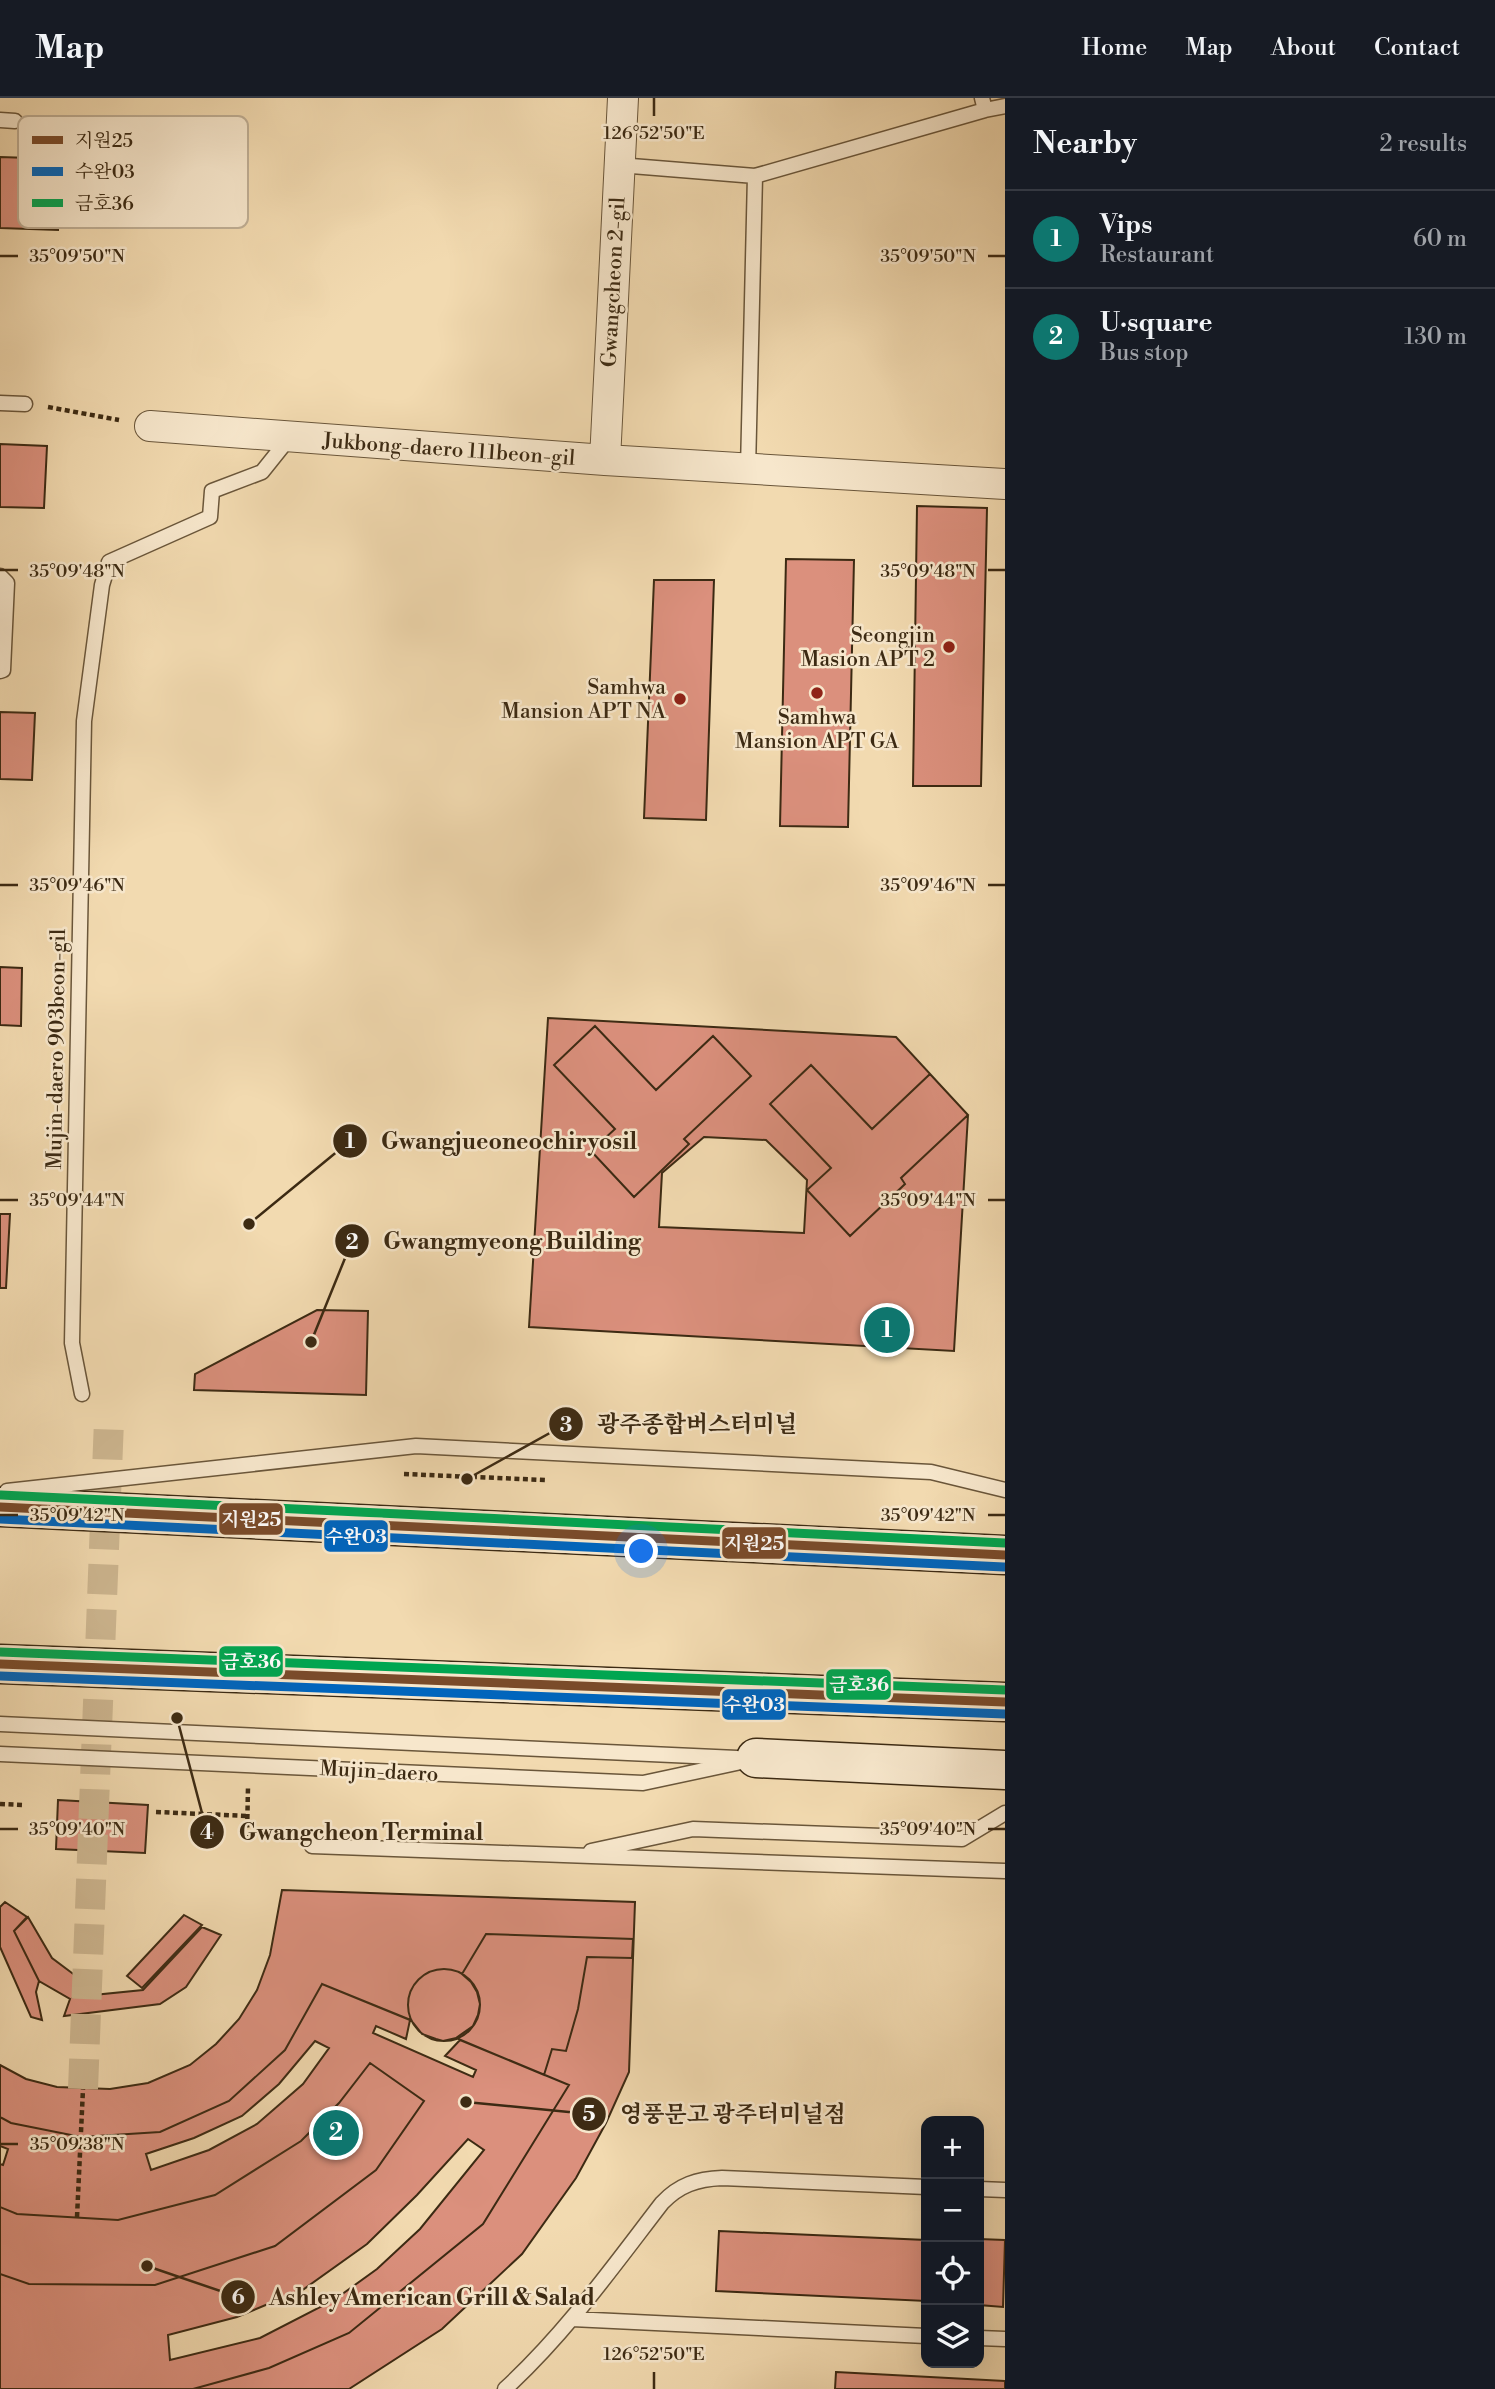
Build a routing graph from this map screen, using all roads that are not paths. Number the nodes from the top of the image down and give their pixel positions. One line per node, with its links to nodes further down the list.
1 (619, 100): 4 (street, Gwangcheon 2-gil)
2 (984, 104): 3 (lane); 5 (lane)
3 (1005, 106)
4 (619, 165): 5 (lane); 10 (street, Gwangcheon 2-gil)
5 (755, 176): 11 (lane)
6 (0, 402): 7 (lane)
7 (25, 404)
8 (150, 426): 9 (street, Jukbong-daero 111beon-gil)
9 (290, 437): 10 (street, Jukbong-daero 111beon-gil); 15 (lane, Mujin-daero 903beon-gil)
10 (605, 460): 11 (street, Jukbong-daero 111beon-gil)
11 (748, 469): 12 (street, Jukbong-daero 111beon-gil)
12 (1005, 484)
13 (0, 576): 14 (lane)
14 (0, 671)
15 (82, 1394)
16 (1005, 1490): 17 (lane)
17 (0, 1491)
18 (0, 1507): 19 (main road)
19 (1005, 1555)
20 (0, 1664): 21 (main road)
21 (1005, 1702)
22 (0, 1724): 24 (lane)
23 (0, 1754): 24 (lane, Mujin-daero)
24 (755, 1758): 25 (main road)
25 (1005, 1770)
26 (1005, 1813): 28 (lane)
27 (312, 1846): 28 (lane)
28 (569, 1856): 29 (lane)
29 (1005, 1871)
30 (921, 2187): 33 (lane)
31 (984, 2189): 32 (lane)
32 (1005, 2190)
33 (572, 2319): 34 (lane); 37 (lane)
34 (921, 2336)
35 (984, 2338): 36 (lane)
36 (1005, 2339)
37 (505, 2389)

